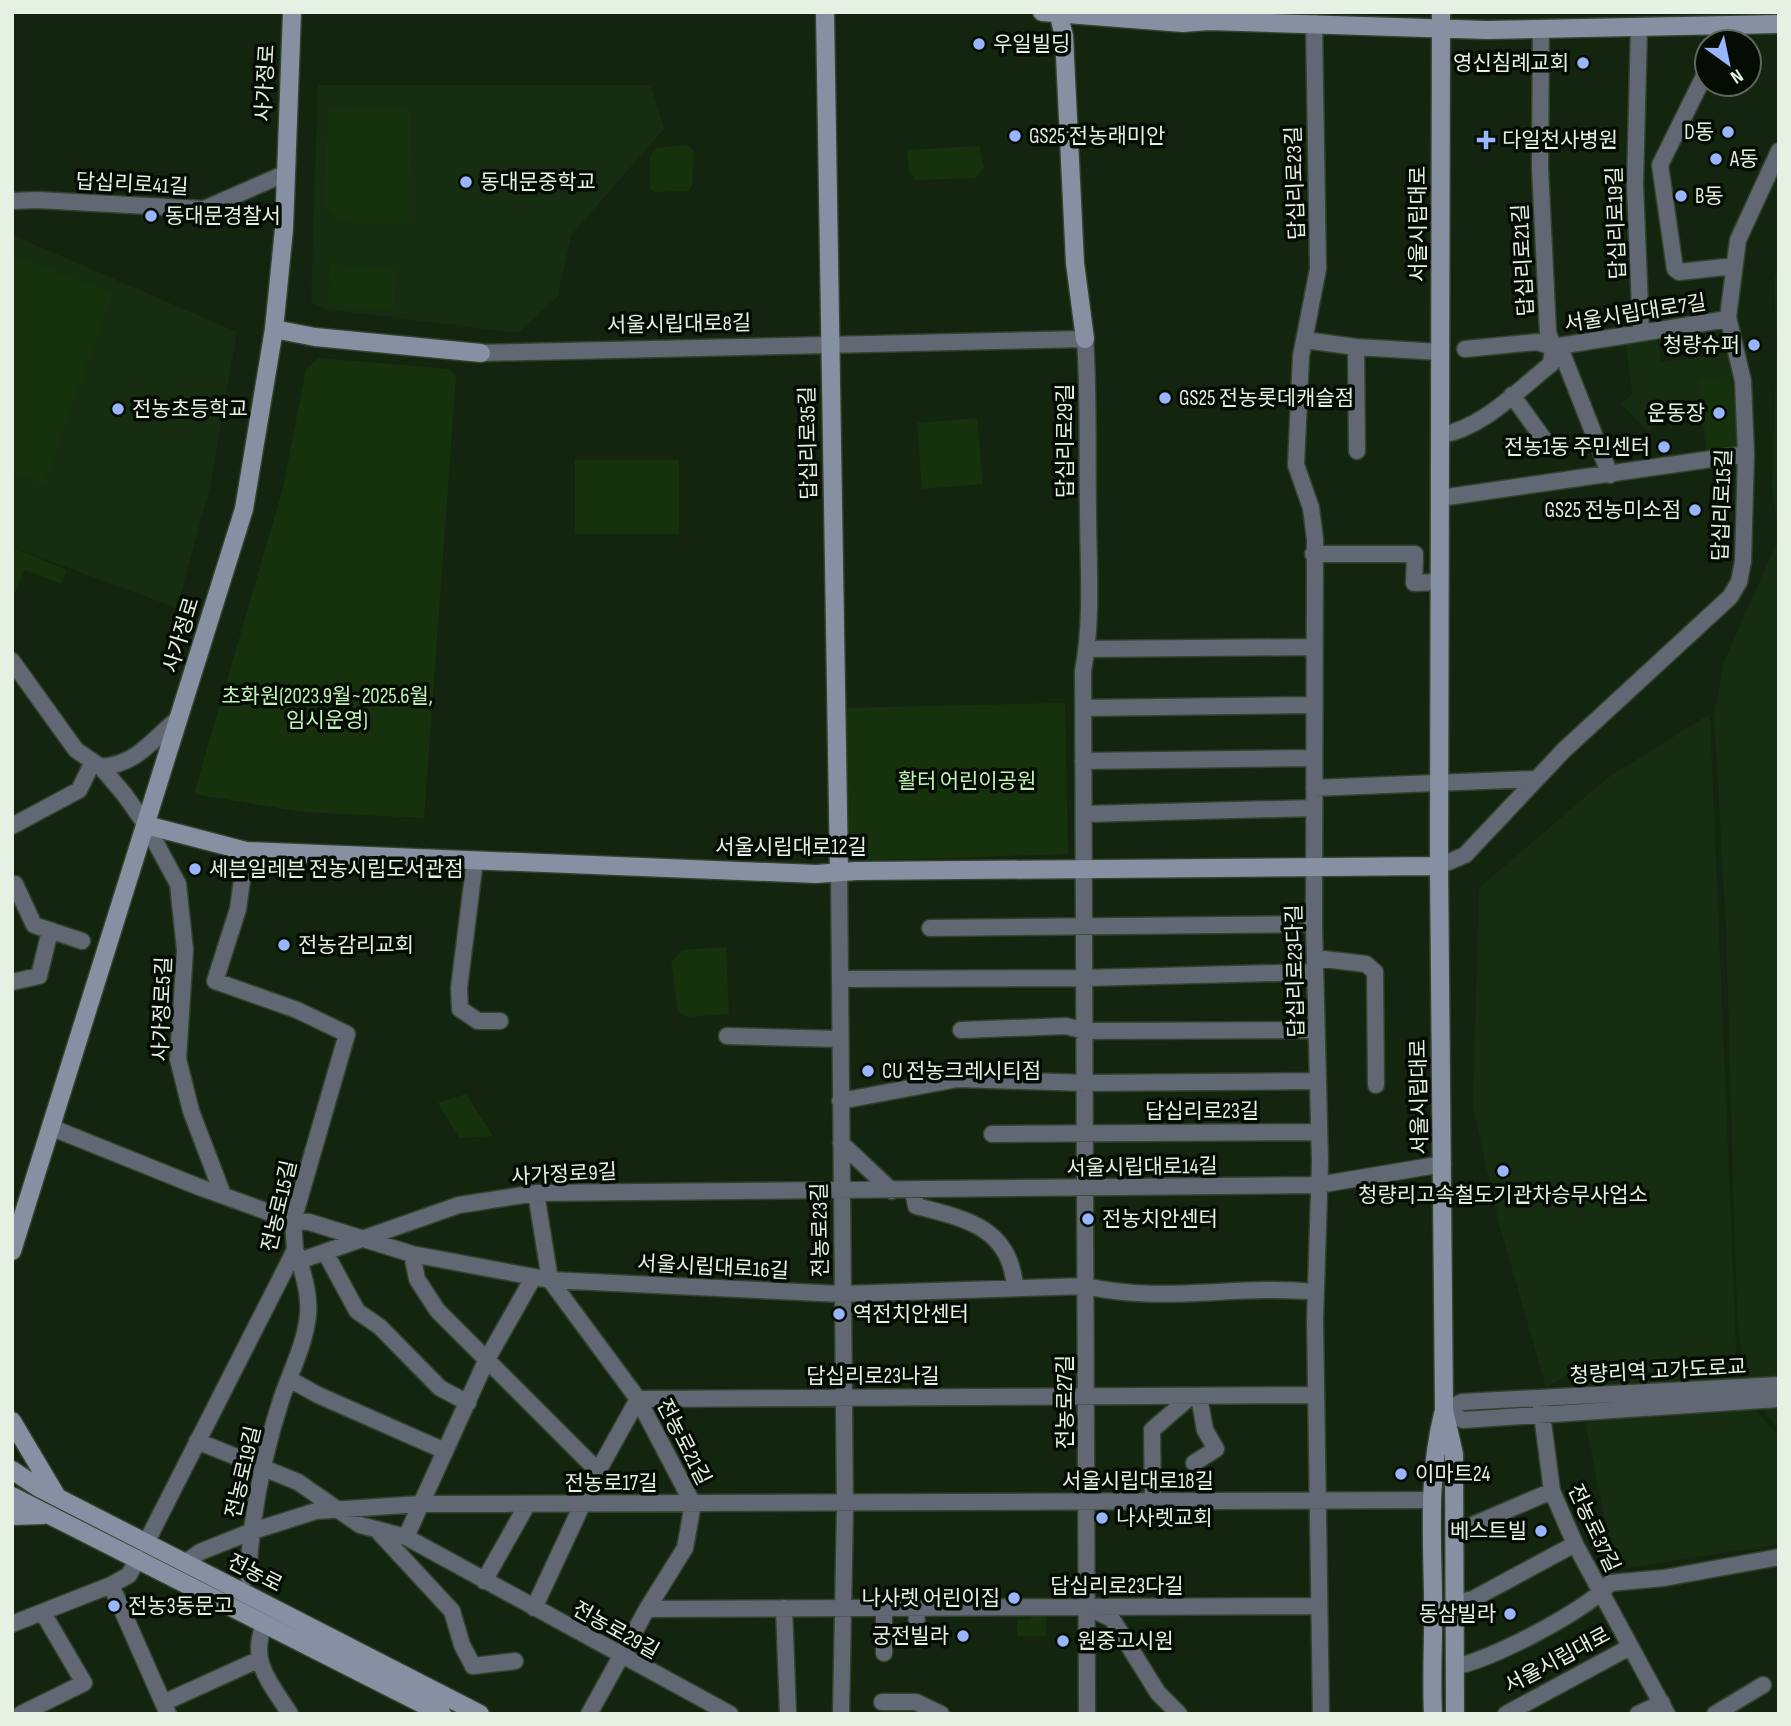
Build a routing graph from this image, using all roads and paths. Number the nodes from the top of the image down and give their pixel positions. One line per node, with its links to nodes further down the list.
1 (292, 12): 13 (main road, 사가정로)
2 (825, 12): 21 (main road, 답십리로35길)
3 (1053, 13): 5 (main road); 19 (main road, 답십리로29길)
4 (1441, 21): 5 (main road); 9 (main road); 25 (main road, 서울시립대로)
5 (1314, 23): 20 (street, 답십리로23길)
6 (1779, 24): 8 (main road)
7 (1639, 27): 9 (main road); 10 (main road); 18 (street, 답십리로19길)
8 (1753, 28)
9 (1541, 29): 23 (street, 답십리로21길)
10 (1693, 31)
11 (1693, 98): 15 (street)
12 (1779, 151): 15 (street, 답십리로15길)
13 (284, 174): 14 (street, 답십리로41길); 17 (main road, 사가정로)
14 (12, 201)
15 (1734, 266): 16 (street, 답십리로15길)
16 (1728, 319): 18 (street, 서울시립대로7길); 31 (street, 답십리로15길)
17 (274, 329): 26 (main road, 서울시립대로8길); 41 (main road, 사가정로)
18 (1642, 333): 23 (street, 서울시립대로7길)
19 (1085, 339): 21 (street, 서울시립대로8길); 37 (street, 답십리로29길)
20 (1305, 340): 22 (street); 34 (street, 답십리로23다길)
21 (829, 345): 26 (street, 서울시립대로8길); 57 (main road, 답십리로35길)
22 (1356, 347): 25 (street); 30 (street)
23 (1553, 347): 24 (street, 서울시립대로7길); 27 (street); 32 (street, 답십리로21길)
24 (1465, 349)
25 (1440, 352): 28 (main road, 서울시립대로)
26 (481, 353)
27 (1512, 395): 28 (street); 29 (street)
28 (1440, 435): 33 (main road, 서울시립대로)
29 (1548, 444)
30 (1357, 451)
31 (1745, 454): 32 (street); 45 (street, 답십리로15길)
32 (1610, 475): 33 (street)
33 (1440, 498): 35 (main road, 서울시립대로)
34 (1313, 554): 35 (street); 36 (street, 답십리로23다길)
35 (1440, 582): 46 (main road, 서울시립대로)
36 (1314, 647): 37 (street); 39 (street, 답십리로23다길)
37 (1087, 649): 40 (street, 답십리로29길)
38 (12, 660): 44 (street, 사가정로5길)
39 (1314, 705): 40 (street); 42 (street, 답십리로23다길)
40 (1083, 708): 43 (street, 답십리로29길)
41 (179, 718): 44 (street); 50 (main road, 사가정로)
42 (1314, 758): 43 (street); 47 (street, 답십리로23다길)
43 (1083, 761): 49 (street, 답십리로29길)
44 (95, 768): 50 (street, 사가정로5길); 51 (street)
45 (1535, 779): 46 (street); 55 (street, 답십리로15길)
46 (1439, 784): 47 (street); 55 (main road, 서울시립대로)
47 (1314, 788): 48 (street, 답십리로23다길)
48 (1314, 808): 49 (street); 54 (street, 답십리로23다길)
49 (1084, 814): 56 (street, 답십리로29길)
50 (146, 825): 52 (main road, 서울시립대로12길); 78 (main road, 사가정로); 90 (street, 사가정로5길)
51 (12, 826)
52 (246, 850): 53 (main road, 서울시립대로12길); 91 (street, 전농로15길)
53 (475, 860): 57 (main road, 서울시립대로12길); 68 (street)
54 (1316, 865): 55 (main road, 서울시립대로12길); 56 (main road, 서울시립대로12길); 59 (street, 답십리로23다길)
55 (1439, 866): 83 (main road, 서울시립대로)
56 (1084, 871): 57 (main road, 서울시립대로12길); 60 (street, 전농로27길)
57 (839, 872): 66 (street, 전농로23길)
58 (12, 886): 62 (street)
59 (1314, 924): 60 (street); 64 (street, 답십리로23다길)
60 (1084, 927): 61 (street); 65 (street, 전농로27길)
61 (930, 928)
62 (50, 931): 63 (street); 67 (street)
63 (82, 942)
64 (1315, 965): 65 (street); 70 (street, 답십리로23다길); 76 (street, 서울시립대로)
65 (1085, 978): 66 (street); 71 (street, 전농로27길)
66 (840, 979): 73 (street, 전농로23길)
67 (12, 982)
68 (500, 1021)
69 (961, 1030): 71 (street)
70 (1317, 1030): 71 (street); 74 (street, 답십리로23다길)
71 (1085, 1031): 75 (street, 전농로27길)
72 (727, 1037): 73 (street)
73 (840, 1039): 77 (street, 전농로23길)
74 (1318, 1081): 75 (street, 답십리로23길); 79 (street, 답십리로23다길)
75 (1086, 1083): 77 (street); 80 (street, 전농로27길)
76 (1376, 1085)
77 (840, 1101): 82 (street, 전농로23길)
78 (50, 1127): 90 (street); 93 (main road, 사가정로)
79 (1319, 1132): 80 (street, 답십리로23길); 84 (street, 답십리로23다길)
80 (1086, 1133): 81 (street); 85 (street, 전농로27길)
81 (992, 1134)
82 (841, 1143): 86 (street); 88 (street, 전농로23길)
83 (1443, 1164): 84 (street, 서울시립대로14길); 114 (main road, 서울시립대로)
84 (1318, 1185): 85 (street, 서울시립대로14길); 101 (street, 답십리로23다길)
85 (1086, 1189): 87 (street, 서울시립대로14길); 99 (street, 전농로27길)
86 (892, 1191): 87 (street, 서울시립대로14길); 88 (street, 서울시립대로14길)
87 (913, 1191): 100 (street)
88 (841, 1192): 89 (street, 사가정로9길); 102 (street, 전농로23길)
89 (536, 1193): 92 (street, 사가정로9길); 98 (street, 전농로21길)
90 (223, 1195): 91 (street)
91 (293, 1221): 92 (street, 서울시립대로16길); 96 (street, 전농로15길)
92 (359, 1238): 94 (street, 사가정로9길); 95 (street, 서울시립대로16길)
93 (12, 1251)
94 (325, 1252): 96 (street, 사가정로9길); 112 (street)
95 (412, 1254): 97 (street, 서울시립대로16길); 103 (street)
96 (297, 1256): 104 (street, 전농로19길); 116 (street, 전농로15길)
97 (533, 1278): 98 (street, 서울시립대로16길); 103 (street)
98 (550, 1280): 102 (street, 서울시립대로16길); 110 (street, 전농로21길)
99 (1086, 1286): 100 (street, 서울시립대로16길); 101 (street, 서울시립대로16길); 109 (street, 전농로27길)
100 (1015, 1289): 102 (street, 서울시립대로16길)
101 (1315, 1292): 106 (street, 답십리로23다길)
102 (842, 1294): 108 (street, 전농로23길)
103 (486, 1361): 112 (street); 121 (street)
104 (289, 1379): 117 (street); 119 (street, 전농로19길)
105 (1779, 1385): 113 (street, 청량리역 고가도로교)
106 (1316, 1395): 107 (street, 답십리로23나길); 125 (street, 답십리로23다길)
107 (1195, 1396): 109 (street, 답십리로23나길); 118 (street); 128 (street)
108 (844, 1397): 109 (street, 답십리로23나길); 110 (street, 답십리로23나길); 126 (street, 전농로23길)
109 (1086, 1397): 127 (street, 전농로27길)
110 (639, 1399): 121 (street); 130 (street, 전농로21길)
111 (1779, 1399): 113 (street, 청량리역 고가도로교)
112 (468, 1403): 117 (street)
113 (1541, 1406): 114 (street); 122 (street, 전농로37길)
114 (1444, 1410): 124 (main road, 서울시립대로); 148 (main road, 서울시립대로)
115 (12, 1421): 133 (main road)
116 (197, 1441): 119 (street, 전농로29길); 141 (street, 전농로15길)
117 (445, 1451): 129 (street)
118 (1194, 1463)
119 (264, 1469): 134 (street, 전농로29길); 138 (street, 전농로19길)
120 (12, 1470): 133 (main road, 전농로)
121 (598, 1471): 132 (street)
122 (1552, 1491): 136 (street); 140 (street, 전농로37길)
123 (12, 1496): 133 (main road, 전농로)
124 (1432, 1500): 125 (street, 서울시립대로18길); 183 (main road, 서울시립대로)
125 (1320, 1501): 128 (street, 서울시립대로18길); 150 (street, 답십리로23다길)
126 (845, 1502): 127 (street, 서울시립대로18길); 130 (street, 전농로17길); 153 (street, 전농로23길)
127 (1086, 1503): 128 (street, 서울시립대로18길); 149 (street, 전농로27길)
128 (1153, 1503)
129 (420, 1504): 131 (street, 전농로17길); 134 (street, 전농로17길); 139 (street)
130 (692, 1504): 132 (street, 전농로17길); 156 (street, 전농로21길)
131 (527, 1505): 132 (street, 전농로17길); 145 (street)
132 (582, 1505): 151 (street)
133 (54, 1506): 135 (main road); 141 (main road, 전농로)
134 (340, 1511): 137 (street, 전농로29길); 138 (street, 전농로17길)
135 (12, 1516)
136 (1468, 1527)
137 (376, 1529): 139 (street, 전농로29길); 165 (street, 전농로29길)
138 (250, 1532): 143 (street, 전농로17길); 144 (street, 전농로19길)
139 (406, 1538): 145 (street, 전농로29길)
140 (1575, 1545): 147 (street, 전농로37길); 148 (street)
141 (142, 1551): 143 (main road, 전농로); 146 (street, 전농로15길); 158 (main road, 전농로)
142 (1779, 1557): 147 (street)
143 (185, 1563): 174 (main road, 전농로)
144 (248, 1577)
145 (484, 1581): 151 (street, 전농로29길)
146 (111, 1585): 157 (street, 전농로15길); 169 (street)
147 (1602, 1594): 161 (street, 전농로37길); 166 (street)
148 (1455, 1603): 166 (main road, 서울시립대로)
149 (1087, 1606): 150 (street, 답십리로23다길); 155 (street, 답십리로23다길); 180 (street, 전농로27길); 181 (street)
150 (1319, 1606): 182 (street, 답십리로23다길)
151 (534, 1608): 163 (street, 전농로29길)
152 (784, 1608): 153 (street, 답십리로23다길); 156 (street, 답십리로23다길); 177 (street)
153 (842, 1608): 154 (street, 답십리로23다길); 178 (street, 전농로23길)
154 (884, 1608): 155 (street, 답십리로23다길); 162 (street)
155 (916, 1608): 160 (street)
156 (647, 1609): 163 (street, 전농로21길)
157 (43, 1613): 159 (street, 전농로15길); 171 (street)
158 (264, 1623): 164 (street); 173 (main road, 전농로)
159 (12, 1624)
160 (918, 1640)
161 (1630, 1647): 170 (street, 전농로37길); 185 (street, 서울시립대로)
162 (884, 1653)
163 (622, 1657): 175 (street, 전농로21길); 176 (street, 전농로29길)
164 (260, 1659): 169 (street); 172 (street)
165 (515, 1661)
166 (1455, 1665): 184 (main road, 서울시립대로)
167 (1763, 1685): 187 (street)
168 (882, 1702): 179 (street)
169 (166, 1708)
170 (1665, 1709): 186 (street)
171 (22, 1714)
172 (290, 1714)
173 (442, 1714)
174 (480, 1714)
175 (589, 1714)
176 (730, 1714)
177 (788, 1714)
178 (841, 1714)
179 (941, 1714)
180 (1087, 1714)
181 (1179, 1714)
182 (1321, 1714)
183 (1433, 1714)
184 (1455, 1714)
185 (1506, 1714)
186 (1638, 1714)
187 (1715, 1714)

